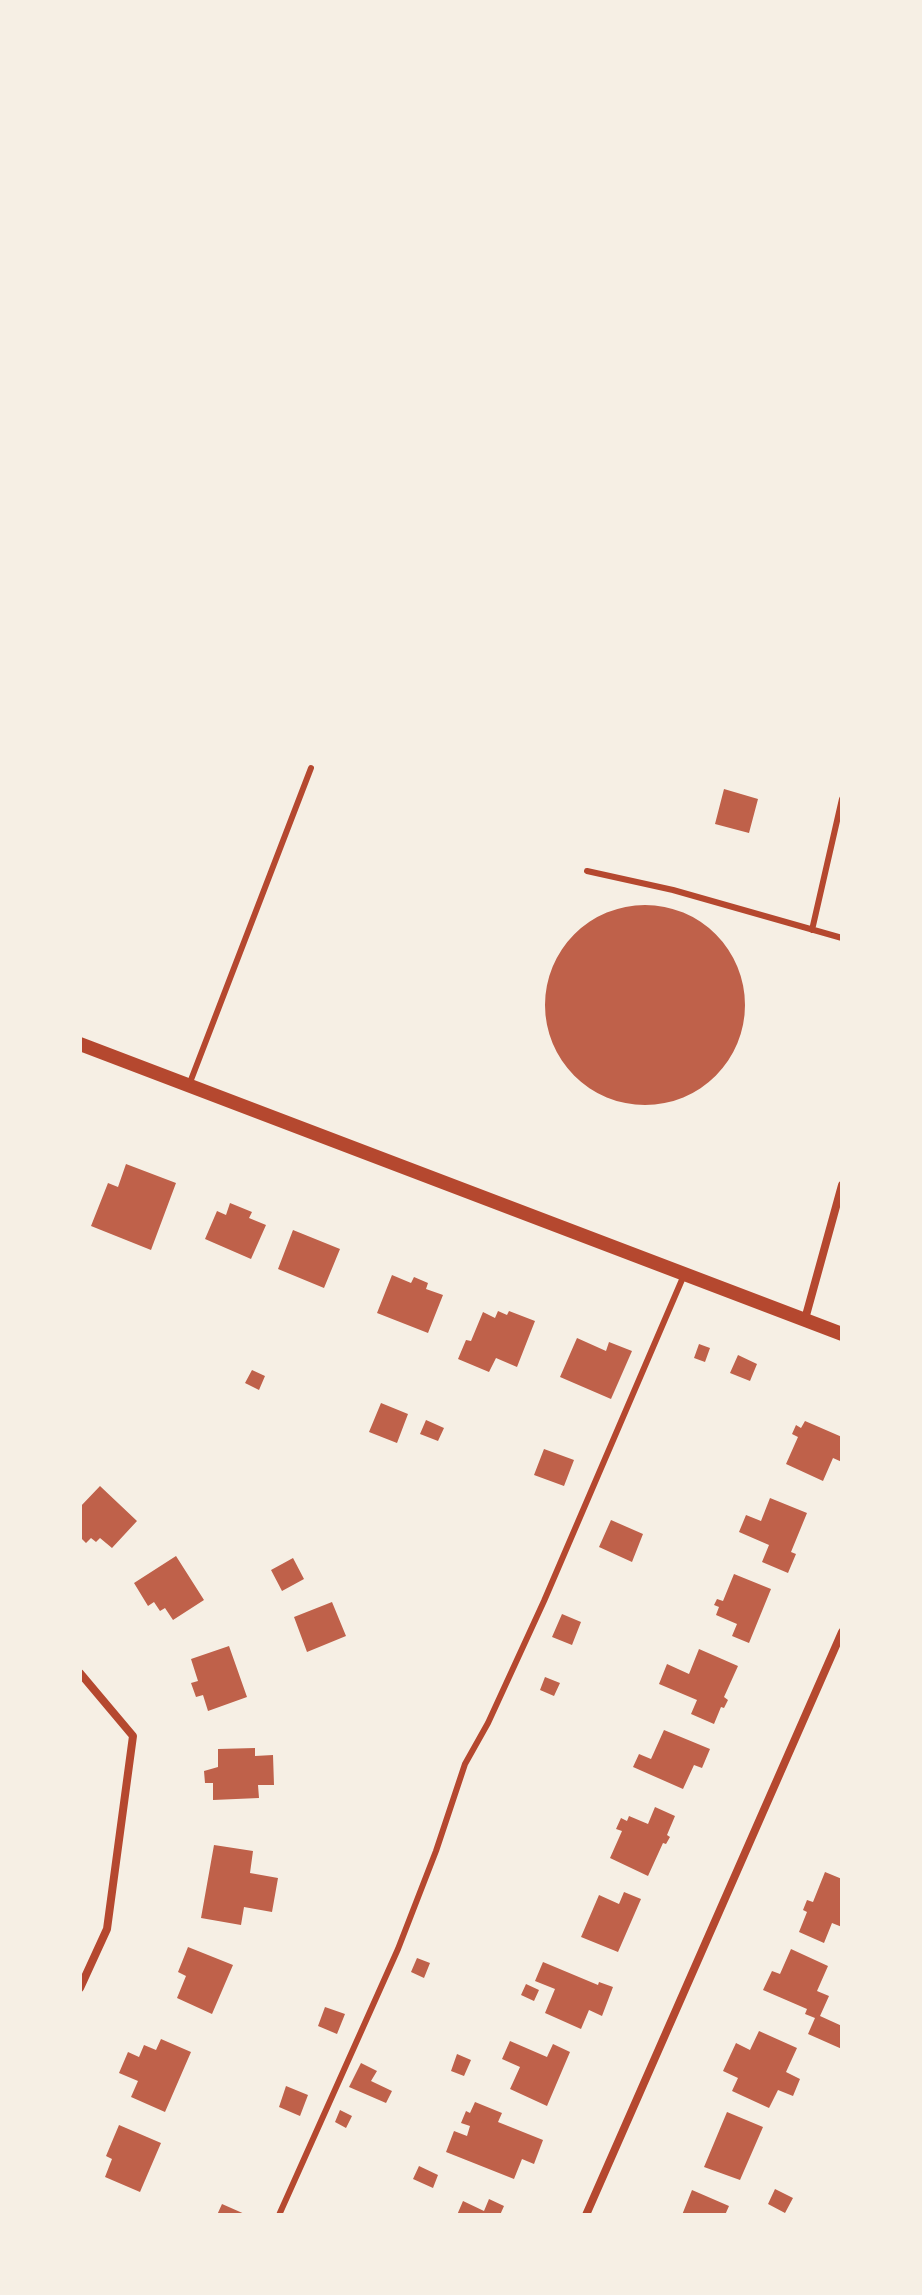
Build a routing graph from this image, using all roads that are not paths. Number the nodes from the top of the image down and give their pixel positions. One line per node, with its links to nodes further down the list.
1 (311, 768): 7 (lane)
2 (842, 799): 4 (lane)
3 (587, 871): 4 (lane)
4 (812, 930): 5 (lane)
5 (842, 938)
6 (80, 1044): 7 (street)
7 (189, 1085): 9 (street)
8 (842, 1185): 10 (street)
9 (684, 1273): 10 (street); 15 (lane)
10 (805, 1319): 11 (street)
11 (842, 1334)
12 (841, 1637): 16 (street)
13 (80, 1673): 14 (street)
14 (80, 1988)
15 (279, 2215)
16 (586, 2215)

